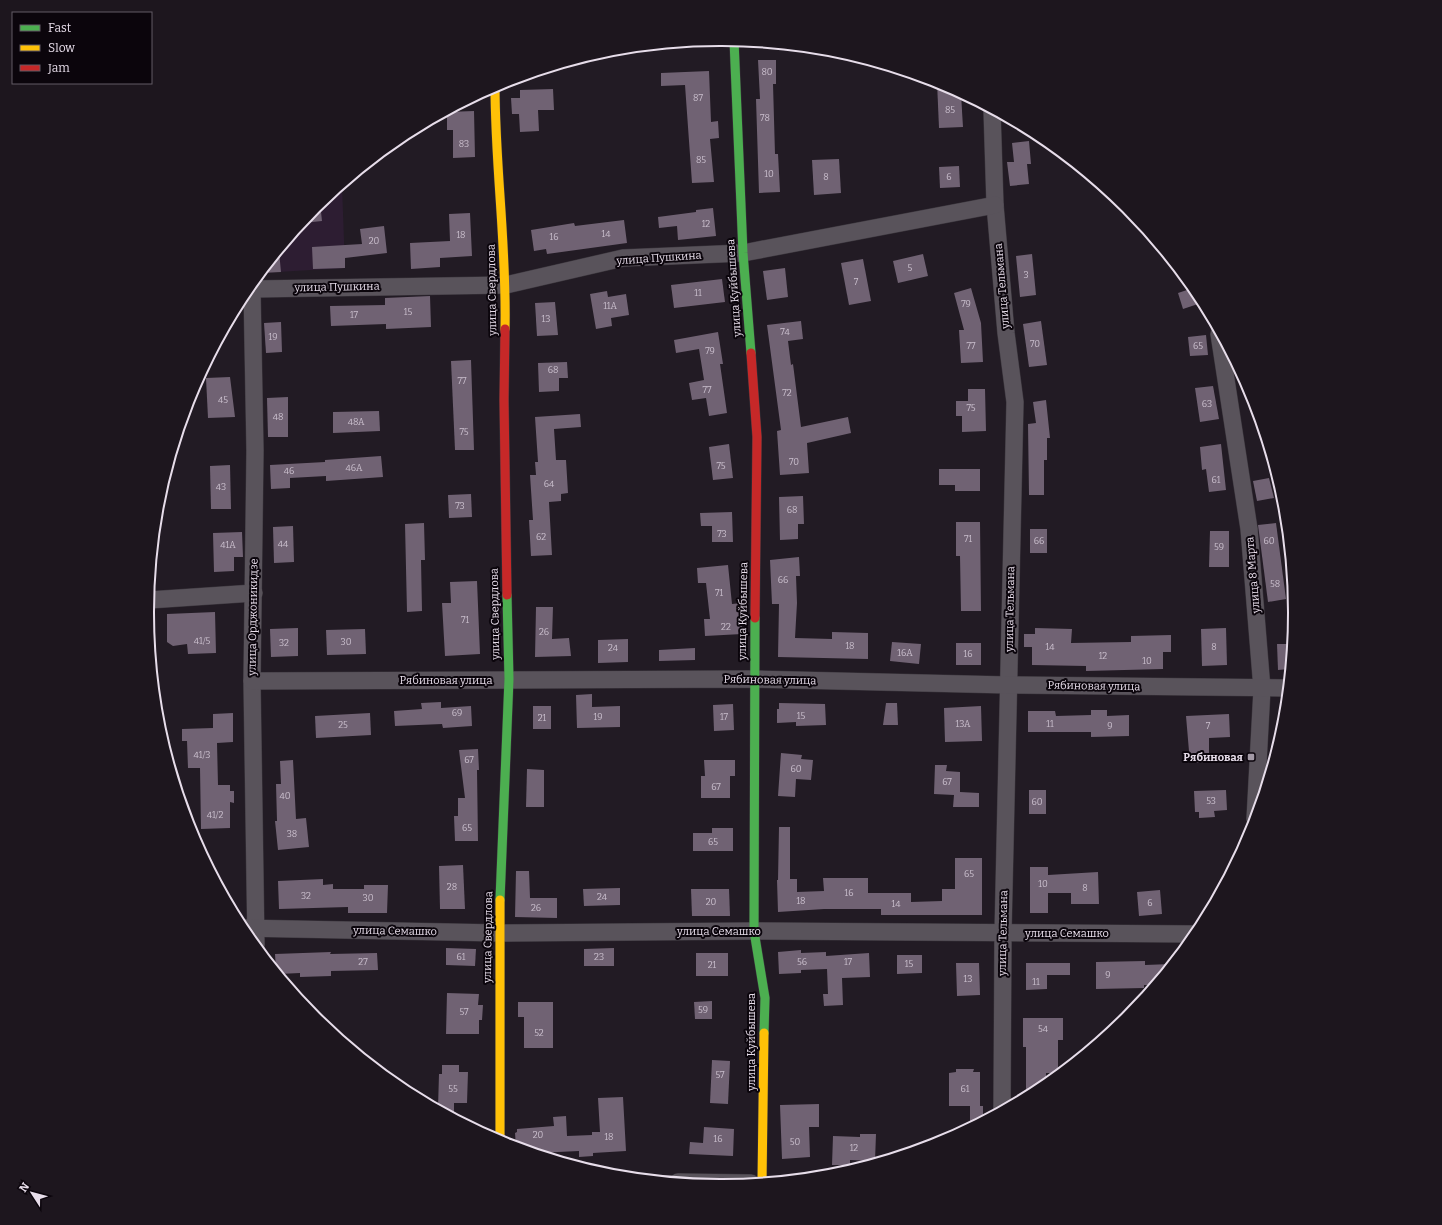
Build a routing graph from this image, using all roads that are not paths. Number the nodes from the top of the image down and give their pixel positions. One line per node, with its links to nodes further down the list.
1 (734, 46): 5 (street, улица Куйбышева)
2 (495, 93): 6 (street, улица Свердлова)
3 (992, 115): 4 (street, улица Тельмана)
4 (995, 205): 5 (street, улица Пушкина); 15 (street, улица Тельмана)
5 (743, 253): 6 (street, улица Пушкина); 13 (street, улица Куйбышева)
6 (506, 284): 7 (street, улица Пушкина); 12 (street, улица Свердлова)
7 (257, 289)
8 (250, 298): 10 (street, улица Орджоникидзе)
9 (1221, 346): 17 (street, улица 8 Марта)
10 (254, 593): 11 (street); 14 (street, улица Орджоникидзе)
11 (155, 600)
12 (509, 679): 13 (street, Рябиновая улица); 14 (street, Рябиновая улица); 22 (street, улица Свердлова)
13 (754, 679): 15 (street, Рябиновая улица); 21 (street, улица Куйбышева)
14 (252, 681): 19 (street, улица Орджоникидзе)
15 (1008, 685): 17 (street, Рябиновая улица); 23 (street, улица Тельмана)
16 (1283, 688): 17 (street, Рябиновая улица)
17 (1262, 689): 18 (street, улица 8 Марта)
18 (1256, 797)
19 (249, 925)
20 (251, 928): 22 (street, улица Семашко)
21 (754, 931): 22 (street, улица Семашко); 23 (street, улица Семашко); 27 (street, улица Куйбышева)
22 (499, 933): 26 (street, улица Свердлова)
23 (1003, 933): 24 (street, улица Семашко); 25 (street, улица Тельмана)
24 (1187, 934)
25 (1002, 1104)
26 (500, 1134)
27 (762, 1178)

